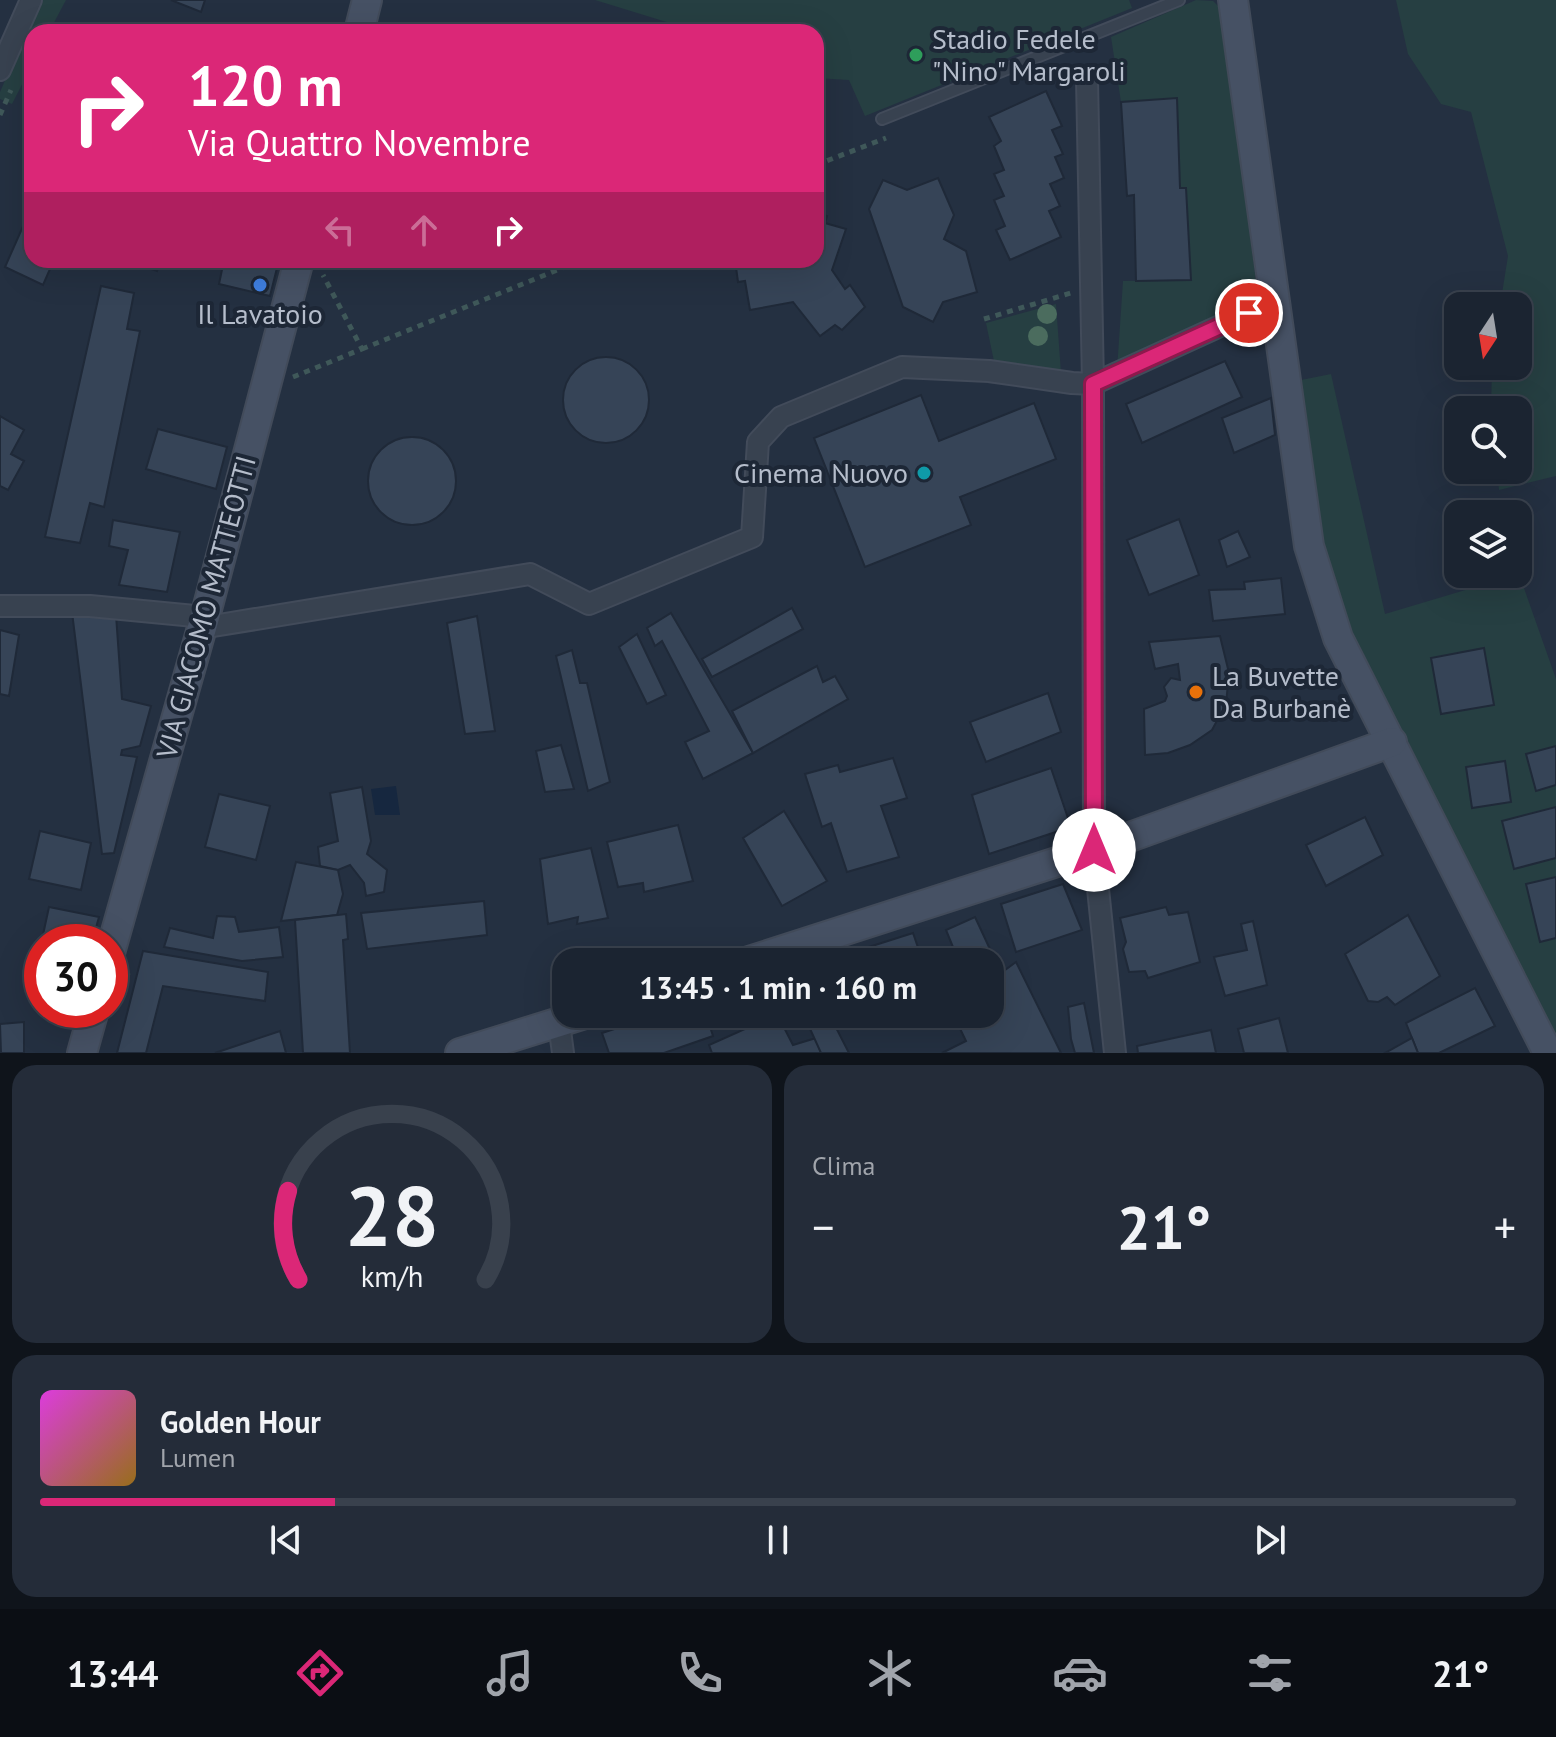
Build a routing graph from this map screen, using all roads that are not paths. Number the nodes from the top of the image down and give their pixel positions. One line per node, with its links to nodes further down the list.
1 (31, 0): 6 (street)
2 (367, 0): 5 (street)
3 (1179, 0): 8 (lane)
4 (1233, 0): 10 (street)
5 (361, 24)
6 (0, 70)
7 (1087, 79): 11 (street)
8 (882, 119)
9 (310, 268): 13 (street, VIA GIACOMO MATTEOTTI)
10 (1275, 301): 11 (street); 14 (street)
11 (1093, 384): 13 (street); 15 (street)
12 (0, 606): 13 (street)
13 (203, 622): 16 (street, VIA GIACOMO MATTEOTTI)
14 (1392, 742): 15 (street); 25 (street)
15 (1094, 850): 17 (street); 24 (street)
16 (118, 924)
17 (790, 948)
18 (552, 1024): 22 (street)
19 (89, 1028): 21 (street)
20 (569, 1028): 23 (street)
21 (82, 1053)
22 (460, 1053)
23 (563, 1053)
24 (1115, 1053)
25 (1548, 1053)

